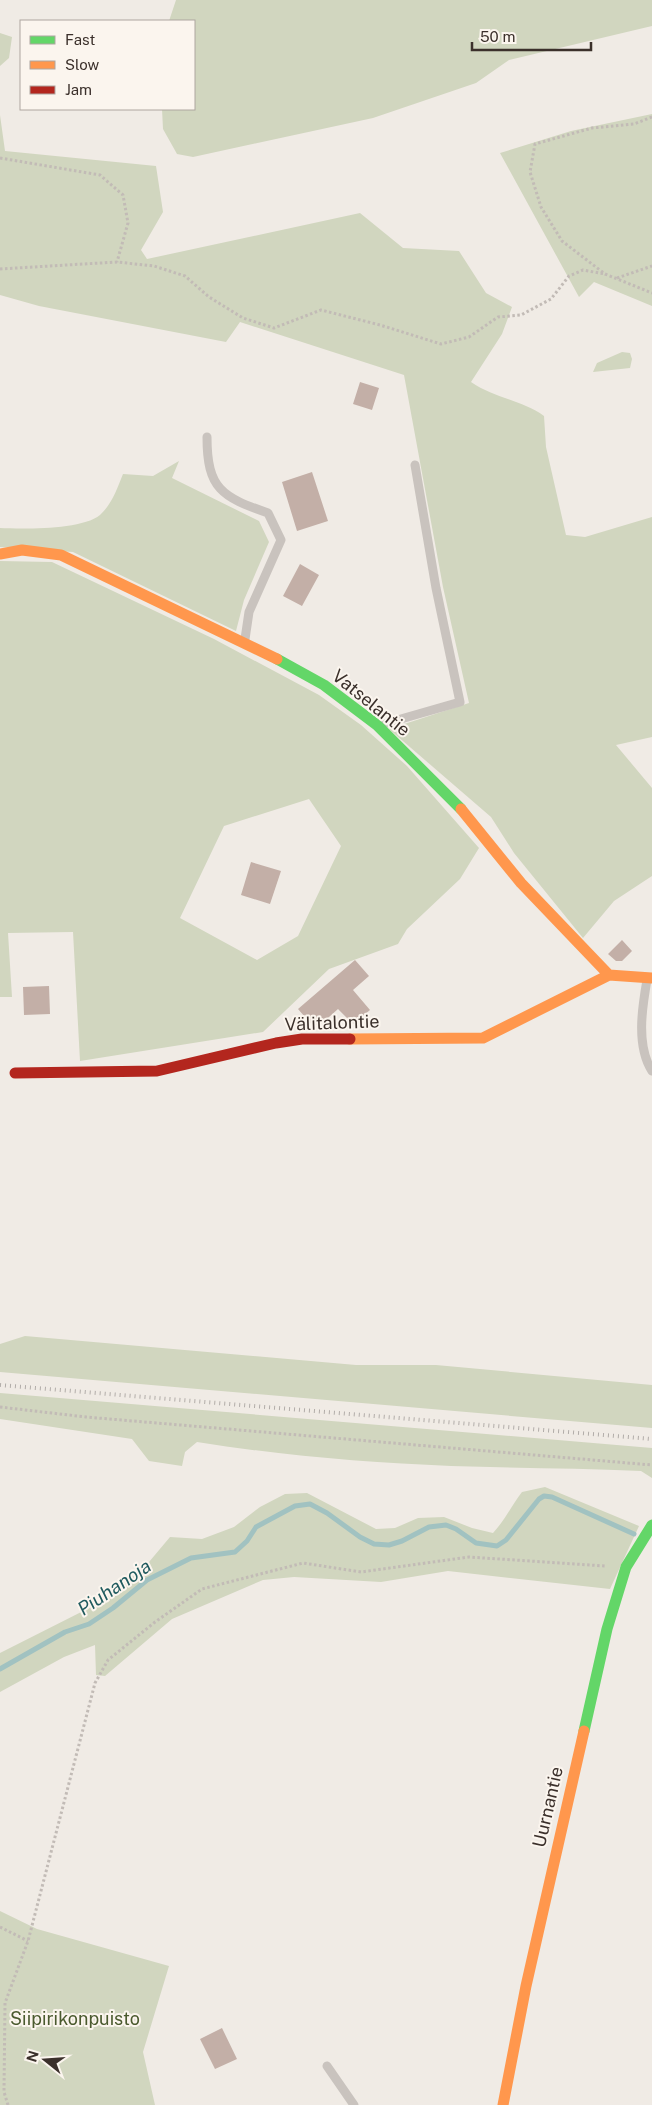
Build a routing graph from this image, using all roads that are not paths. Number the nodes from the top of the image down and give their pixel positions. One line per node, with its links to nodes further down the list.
1 (207, 437): 4 (lane)
2 (415, 465): 5 (lane)
3 (0, 554): 4 (street, Vatselantie)
4 (245, 642): 5 (street, Vatselantie)
5 (377, 725): 6 (street, Vatselantie)
6 (609, 975): 7 (street); 9 (street, Välitalontie)
7 (650, 979): 8 (lane)
8 (652, 1071)
9 (15, 1073)
10 (652, 1525): 13 (street, Uurnantie)
11 (327, 2066): 12 (lane)
12 (354, 2105)
13 (504, 2105)

